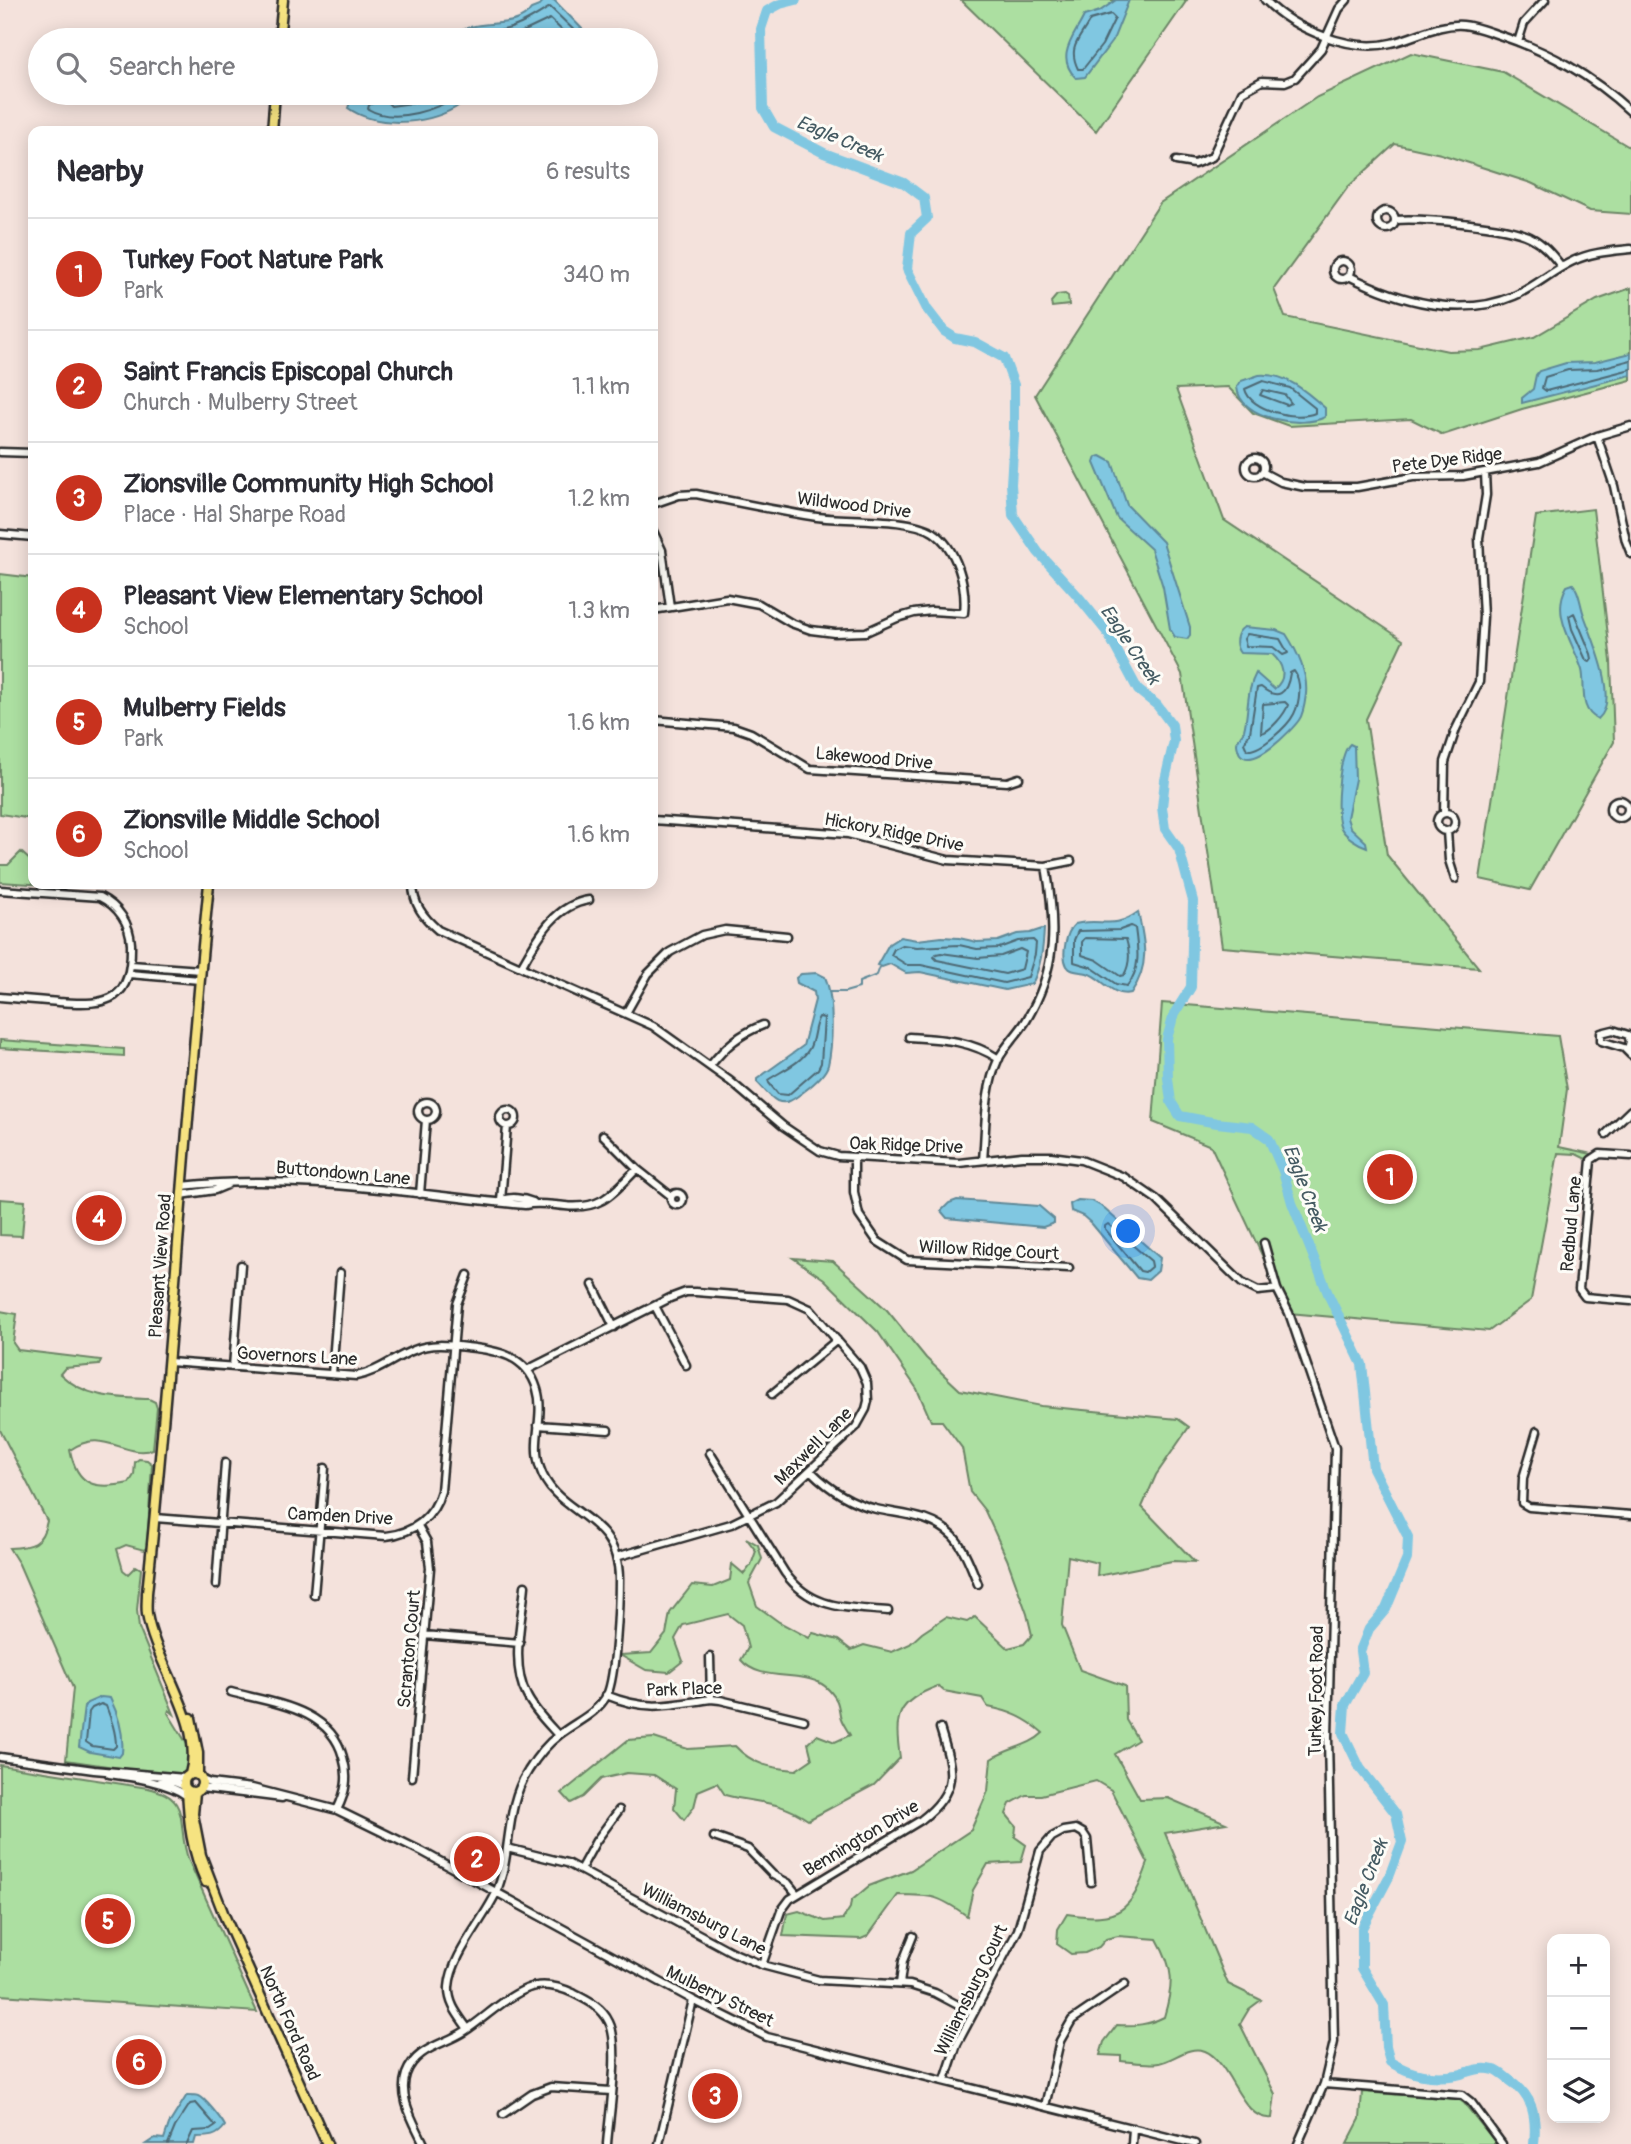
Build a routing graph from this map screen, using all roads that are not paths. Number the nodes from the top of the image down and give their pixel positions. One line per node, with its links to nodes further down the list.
1 (283, 0): 5 (main road)
2 (1265, 0): 6 (street)
3 (1347, 0): 6 (street)
4 (1545, 0): 7 (street)
5 (280, 28)
6 (1326, 36): 7 (street); 11 (street)
7 (1518, 41): 9 (street)
8 (274, 105): 10 (main road)
9 (1631, 112)
10 (272, 126)
11 (1176, 160)
12 (1395, 220): 14 (street)
13 (1631, 249): 14 (street)
14 (1562, 267): 15 (street)
15 (1349, 276)
16 (1631, 426): 17 (street, Pete Dye Ridge)
17 (1597, 436): 21 (street, Pete Dye Ridge); 26 (street)
18 (0, 452): 19 (street)
19 (28, 453)
20 (1262, 472): 21 (street, Pete Dye Ridge)
21 (1485, 472): 33 (street)
22 (658, 502): 27 (street, Wildwood Drive)
23 (0, 534): 24 (street)
24 (28, 537)
25 (658, 542): 27 (street)
26 (1631, 554)
27 (670, 607): 28 (street, Wildwood Drive)
28 (658, 609)
29 (658, 720): 30 (street, Lakewood Drive)
30 (1019, 778)
31 (1631, 797): 32 (street)
32 (1624, 802)
33 (1444, 813): 35 (street); 35 (street)
34 (658, 820): 37 (street, Hickory Ridge Drive)
35 (1447, 831): 38 (street)
36 (1071, 860): 37 (street, Hickory Ridge Drive)
37 (1046, 866): 54 (street)
38 (1455, 879)
39 (209, 889): 46 (main road, Pleasant View Road)
40 (413, 889): 45 (street, Oak Ridge Drive)
41 (0, 890): 44 (street)
42 (589, 900): 45 (street)
43 (787, 936): 50 (street)
44 (131, 965): 46 (street); 47 (street)
45 (521, 967): 50 (street, Oak Ridge Drive)
46 (201, 970): 48 (main road, Pleasant View Road)
47 (129, 974): 48 (street); 49 (street)
48 (200, 980): 65 (main road, Pleasant View Road)
49 (0, 997)
50 (626, 1013): 55 (street, Oak Ridge Drive)
51 (763, 1025): 55 (street)
52 (909, 1037): 54 (street)
53 (1629, 1053): 53 (street)
54 (999, 1059): 63 (street)
55 (710, 1066): 62 (street, Oak Ridge Drive)
56 (1631, 1110): 59 (street)
57 (426, 1120): 66 (street)
58 (507, 1126): 68 (street)
59 (1606, 1134)
60 (603, 1135): 64 (street)
61 (1631, 1156): 76 (street, Redbud Lane)
62 (854, 1157): 63 (street, Oak Ridge Drive); 71 (street, Willow Ridge Court)
63 (984, 1160): 75 (street, Oak Ridge Drive)
64 (637, 1169): 67 (street); 68 (street, Buttondown Lane)
65 (182, 1191): 66 (street, Buttondown Lane); 81 (main road, Pleasant View Road)
66 (420, 1194): 68 (street, Buttondown Lane)
67 (671, 1196)
68 (501, 1201)
69 (1265, 1243): 75 (street, Turkey Foot Road)
70 (241, 1265): 83 (street)
71 (1069, 1268)
72 (340, 1273): 85 (street)
73 (468, 1275): 80 (street, Camden Drive)
74 (593, 1285): 78 (street)
75 (1277, 1289): 135 (street, Turkey Foot Road)
76 (1631, 1301)
77 (655, 1306): 78 (street, Maxwell Lane); 79 (street, Maxwell Lane); 82 (street)
78 (614, 1327): 84 (street, Maxwell Lane)
79 (837, 1339): 86 (street); 93 (street, Maxwell Lane)
80 (454, 1346): 84 (street, Governors Lane); 85 (street, Governors Lane); 98 (street, Camden Drive)
81 (169, 1362): 83 (street, Governors Lane); 96 (main road, Pleasant View Road)
82 (686, 1365)
83 (233, 1367): 85 (street, Governors Lane)
84 (527, 1370): 87 (street)
85 (332, 1374)
86 (772, 1394)
87 (538, 1425): 88 (street); 100 (street)
88 (608, 1430)
89 (1537, 1431): 94 (street)
90 (710, 1453): 95 (street)
91 (225, 1463): 97 (street)
92 (325, 1468): 99 (street)
93 (811, 1471): 95 (street, Maxwell Lane); 101 (street)
94 (1631, 1515)
95 (750, 1517): 100 (street, Maxwell Lane); 105 (street)
96 (155, 1518): 97 (street, Camden Drive); 118 (main road, Pleasant View Road)
97 (220, 1523): 99 (street, Camden Drive); 102 (street)
98 (418, 1526): 99 (street, Camden Drive); 106 (street, Scranton Court)
99 (319, 1531): 104 (street)
100 (616, 1557): 110 (street)
101 (978, 1584)
102 (216, 1585)
103 (525, 1586): 107 (street)
104 (314, 1595)
105 (888, 1611)
106 (424, 1635): 107 (street); 117 (street, Scranton Court)
107 (520, 1643): 114 (street)
108 (710, 1657): 111 (street)
109 (231, 1692): 119 (street)
110 (606, 1695): 111 (street, Park Place); 114 (street)
111 (711, 1699): 112 (street, Park Place)
112 (804, 1720)
113 (940, 1728): 126 (street, Bennington Drive)
114 (558, 1735): 122 (street)
115 (0, 1757): 116 (street)
116 (93, 1770): 118 (street); 118 (street)
117 (412, 1777)
118 (192, 1784): 119 (street, Mulberry Street); 140 (main road, North Ford Road)
119 (337, 1810): 125 (street, Mulberry Street)
120 (619, 1810): 123 (street)
121 (714, 1836): 126 (street)
122 (507, 1848): 123 (street, Williamsburg Lane); 125 (street)
123 (580, 1870): 128 (street, Williamsburg Lane)
124 (1091, 1882): 132 (street, Williamsburg Court)
125 (496, 1893): 131 (street, Mulberry Street); 133 (street)
126 (796, 1894): 128 (street, Bennington Drive)
127 (913, 1936): 129 (street)
128 (762, 1965): 129 (street, Williamsburg Lane)
129 (900, 1984): 132 (street, Williamsburg Lane)
130 (1125, 1984): 137 (street)
131 (693, 2000): 134 (street, Mulberry Street); 143 (street)
132 (973, 2013): 134 (street, Williamsburg Court)
133 (468, 2029): 136 (street); 141 (street)
134 (945, 2080): 137 (street, Mulberry Street)
135 (1324, 2084): 146 (street, Turkey Foot Road); 147 (street)
136 (611, 2091): 138 (street); 142 (street)
137 (1045, 2106): 139 (street, Mulberry Street)
138 (503, 2114)
139 (1133, 2128): 144 (street); 145 (street, Mulberry Street)
140 (327, 2144)
141 (424, 2144)
142 (607, 2144)
143 (659, 2144)
144 (1132, 2144)
145 (1195, 2144)
146 (1298, 2144)
147 (1502, 2144)

